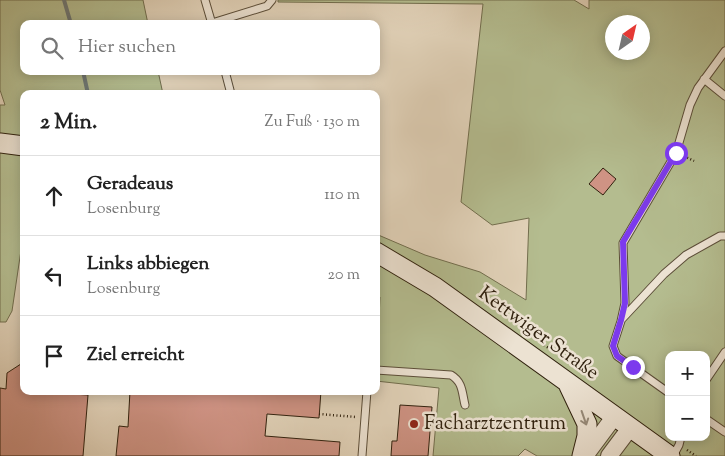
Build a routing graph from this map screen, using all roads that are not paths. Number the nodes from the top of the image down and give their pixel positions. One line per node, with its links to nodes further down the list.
1 (205, 0): 3 (lane)
2 (272, 0): 4 (lane)
3 (211, 20)
4 (222, 20)
5 (725, 51): 7 (lane)
6 (226, 75): 8 (lane)
7 (704, 79): 9 (lane); 14 (lane)
8 (230, 90)
9 (725, 96)
10 (0, 143): 11 (main road)
11 (20, 146)
12 (725, 236): 14 (lane)
13 (380, 254): 18 (main road, Kettwiger Straße)
14 (621, 320): 19 (lane)
15 (725, 352): 17 (lane)
16 (380, 370): 21 (lane)
17 (710, 374)
18 (568, 382): 22 (main road, Kettwiger Straße); 29 (main road, one-way to 29)
19 (665, 390)
20 (367, 395): 28 (lane)
21 (465, 405)
22 (614, 417): 24 (main road, Kettwiger Straße); 29 (street)
23 (710, 422): 25 (lane)
24 (630, 428): 27 (main road, Kettwiger Straße); 30 (street)
25 (725, 432)
26 (680, 441): 27 (lane)
27 (669, 454): 31 (main road)
28 (362, 456)
29 (583, 456)
30 (609, 456)
31 (642, 456)

